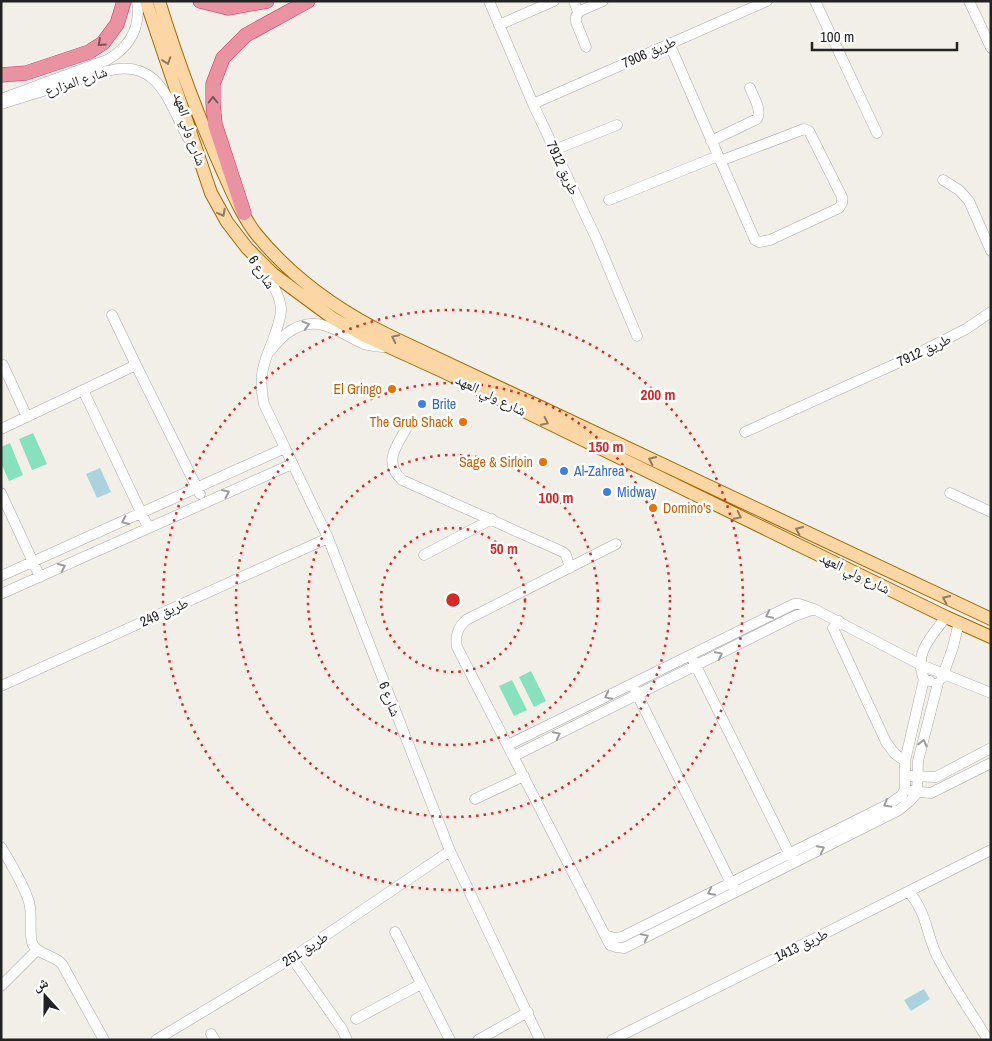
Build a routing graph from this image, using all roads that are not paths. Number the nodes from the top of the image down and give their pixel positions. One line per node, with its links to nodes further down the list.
1 (124, 1): 20 (highway, one-way to 20)
2 (137, 1): 22 (street, شارع المزارع)
3 (146, 1): 29 (main road, شارع ولي العهد, one-way to 29)
4 (158, 1): 33 (main road, شارع ولي العهد)
5 (200, 1): 6 (highway)
6 (267, 1)
7 (308, 1): 33 (highway, one-way to 7)
8 (489, 1): 16 (street, طريق 7912)
9 (554, 1): 16 (street)
10 (574, 1): 15 (street)
11 (603, 1): 15 (street)
12 (767, 1): 17 (street, طريق 7906)
13 (814, 1): 26 (street)
14 (969, 1): 19 (street)
15 (578, 12): 18 (street)
16 (499, 25): 24 (street, طريق 7912)
17 (669, 43): 24 (street, طريق 7906); 27 (street)
18 (586, 47)
19 (991, 47)
20 (1, 75)
21 (750, 88): 27 (street)
22 (1, 99)
23 (1, 104): 29 (street, شارع المزارع)
24 (532, 104): 28 (street, طريق 7912)
25 (617, 125): 28 (street)
26 (876, 133)
27 (711, 141): 30 (street)
28 (554, 150): 38 (street, طريق 7912)
29 (197, 153): 34 (main road, شارع ولي العهد, one-way to 34)
30 (719, 159): 30 (street); 32 (street)
31 (943, 180): 35 (street)
32 (609, 200)
33 (244, 214): 68 (main road, شارع ولي العهد, one-way to 33)
34 (246, 248): 39 (main road, شارع ولي العهد); 40 (street, شارع 6)
35 (991, 251)
36 (991, 312): 47 (street, طريق 7912)
37 (112, 315): 42 (street)
38 (637, 336)
39 (389, 347): 40 (street, one-way to 39); 67 (main road, شارع ولي العهد, one-way to 67)
40 (267, 353): 48 (street, شارع 6)
41 (3, 365): 44 (street)
42 (136, 365): 43 (street); 50 (street)
43 (83, 390): 44 (street); 55 (street)
44 (27, 416): 45 (street)
45 (1, 428)
46 (406, 429): 56 (street)
47 (745, 432)
48 (285, 448): 49 (street, شارع 6); 50 (street)
49 (292, 464): 53 (street, one-way to 49); 58 (street, شارع 6)
50 (197, 488): 53 (street); 55 (street)
51 (1, 493): 61 (street)
52 (950, 493): 54 (street)
53 (204, 502): 57 (street)
54 (991, 512)
55 (142, 514): 57 (street); 61 (street, one-way to 61)
56 (492, 519): 60 (street); 62 (street)
57 (148, 528): 64 (street, one-way to 57)
58 (328, 538): 80 (street, طريق 249); 96 (street, شارع 6)
59 (616, 544): 62 (street)
60 (424, 554)
61 (33, 562): 63 (street); 64 (street)
62 (570, 568): 83 (street)
63 (1, 576)
64 (40, 577): 65 (street)
65 (1, 594)
66 (814, 609): 69 (street); 73 (street, one-way to 73); 75 (street, one-way to 66)
67 (946, 617): 70 (main road, شارع ولي العهد); 71 (main road); 74 (street)
68 (991, 619)
69 (839, 621): 74 (street); 86 (street)
70 (960, 622): 72 (main road, شارع ولي العهد); 76 (street)
71 (991, 627)
72 (991, 637)
73 (690, 654): 75 (street); 79 (street)
74 (919, 664): 76 (street); 77 (street)
75 (696, 666): 82 (street); 97 (street)
76 (944, 673): 78 (street); 81 (street)
77 (924, 679): 78 (street); 86 (street)
78 (938, 683): 90 (street, one-way to 78)
79 (632, 684): 82 (street); 83 (street, one-way to 83)
80 (1, 686)
81 (991, 693)
82 (638, 695): 85 (street, one-way to 82); 99 (street)
83 (508, 745): 85 (street)
84 (991, 748): 90 (street)
85 (514, 756): 88 (street)
86 (904, 761): 89 (street)
87 (991, 763): 92 (street)
88 (524, 776): 93 (street); 103 (street)
89 (906, 776): 90 (street); 91 (street)
90 (918, 776): 92 (street)
91 (906, 789): 92 (street); 97 (street, one-way to 97)
92 (917, 793): 98 (street, one-way to 92)
93 (475, 799)
94 (1, 847): 104 (street)
95 (991, 850): 101 (street, طريق 1413)
96 (450, 851): 105 (street, طريق 251); 108 (street, شارع 6)
97 (789, 853): 98 (street); 99 (street)
98 (794, 863): 100 (street)
99 (731, 882): 100 (street); 103 (street, one-way to 103)
100 (736, 892): 103 (street, one-way to 100)
101 (909, 892): 116 (street, طريق 1413); 117 (street)
102 (395, 932): 106 (street)
103 (605, 934)
104 (38, 950): 107 (street); 110 (street)
105 (292, 958): 111 (street, طريق 251); 112 (street)
106 (422, 984): 109 (street); 113 (street)
107 (1, 986)
108 (528, 1012): 114 (street); 115 (street, شارع 6)
109 (356, 1019)
110 (104, 1040)
111 (156, 1040)
112 (347, 1040)
113 (450, 1040)
114 (478, 1040)
115 (540, 1040)
116 (612, 1040)
117 (988, 1040)

